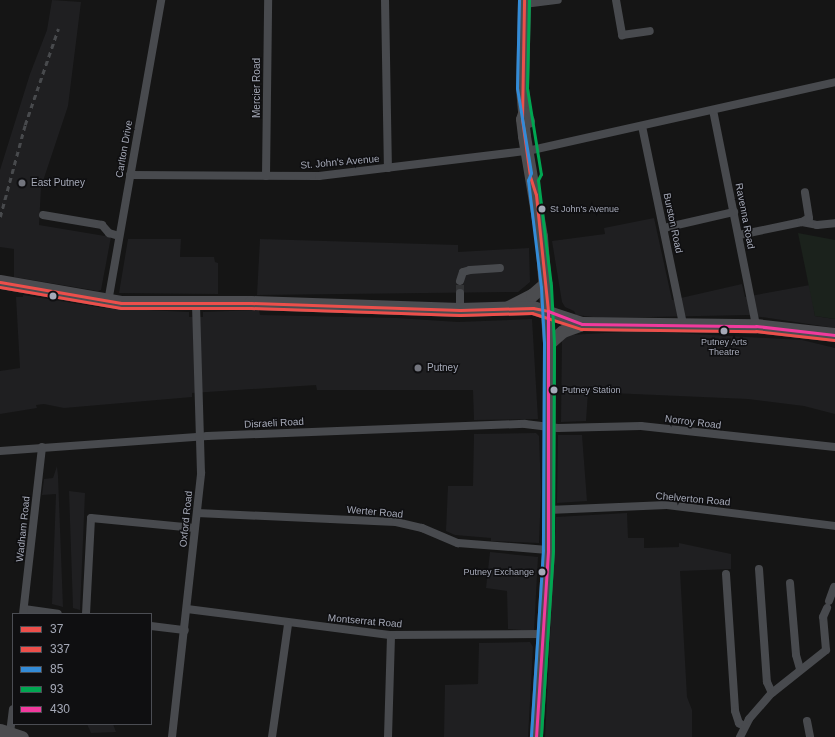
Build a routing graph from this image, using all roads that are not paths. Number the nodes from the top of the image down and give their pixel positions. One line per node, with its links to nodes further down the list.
1 (161, 0): 13 (street, Carlton Drive)
2 (268, 0): 14 (street, Mercier Road)
3 (385, 0): 12 (street)
4 (558, 0): 6 (street)
5 (616, 0): 7 (street)
6 (524, 2): 11 (main road)
7 (650, 31)
8 (835, 82): 9 (street)
9 (713, 110): 10 (street); 16 (street, Ravenna Road)
10 (642, 126): 11 (street); 20 (street, Burston Road)
11 (529, 151): 12 (street, St. John's Avenue); 26 (main road)
12 (388, 168): 14 (street, St. John's Avenue)
13 (130, 175): 14 (street, St. John's Avenue); 22 (street, Carlton Drive)
14 (266, 176)
15 (805, 192): 18 (street)
16 (734, 212): 20 (street); 21 (street, Ravenna Road)
17 (43, 215): 22 (street)
18 (802, 222): 19 (street); 21 (street)
19 (835, 223)
20 (664, 228): 34 (street, Burston Road)
21 (738, 235): 35 (street, Ravenna Road)
22 (119, 236): 28 (street, Carlton Drive)
23 (500, 268): 24 (street)
24 (460, 281)
25 (0, 282): 28 (highway)
26 (546, 283): 30 (main road); 32 (main road)
27 (460, 293): 31 (street)
28 (108, 302): 29 (highway)
29 (196, 303): 31 (highway); 39 (street, Oxford Road)
30 (506, 308): 31 (highway); 32 (highway)
31 (460, 310)
32 (548, 311): 33 (highway); 37 (main road)
33 (582, 324): 34 (highway); 37 (main road)
34 (683, 324): 35 (highway)
35 (756, 326): 36 (highway)
36 (835, 335)
37 (549, 343): 38 (main road)
38 (549, 427): 39 (street, Disraeli Road); 41 (street, Norroy Road); 43 (main road)
39 (200, 437): 40 (street, Disraeli Road); 44 (street, Oxford Road)
40 (42, 447): 42 (street, Disraeli Road); 53 (street, Wadham Road)
41 (835, 447)
42 (0, 451)
43 (548, 510): 45 (street, Chelverton Road); 47 (main road)
44 (197, 513): 46 (street, Oxford Road); 47 (street, Werter Road)
45 (835, 526)
46 (195, 528): 52 (street, Oxford Road); 55 (street)
47 (548, 550): 59 (main road)
48 (759, 569): 62 (street)
49 (726, 574): 65 (street)
50 (790, 583): 61 (street)
51 (834, 587): 61 (street)
52 (187, 609): 56 (street, Montserrat Road); 58 (street, Oxford Road)
53 (24, 612): 54 (street)
54 (41, 613)
55 (86, 613)
56 (288, 624): 60 (street, Montserrat Road); 68 (street)
57 (152, 626): 58 (street)
58 (185, 630): 67 (street, Oxford Road)
59 (542, 634): 60 (street, Montserrat Road); 70 (main road)
60 (391, 635): 69 (street)
61 (804, 668): 62 (street)
62 (772, 693): 65 (street)
63 (12, 721): 66 (street)
64 (807, 722): 72 (street)
65 (744, 726): 71 (street)
66 (11, 733)
67 (172, 737)
68 (272, 737)
69 (388, 737)
70 (536, 737)
71 (740, 737)
72 (810, 737)

